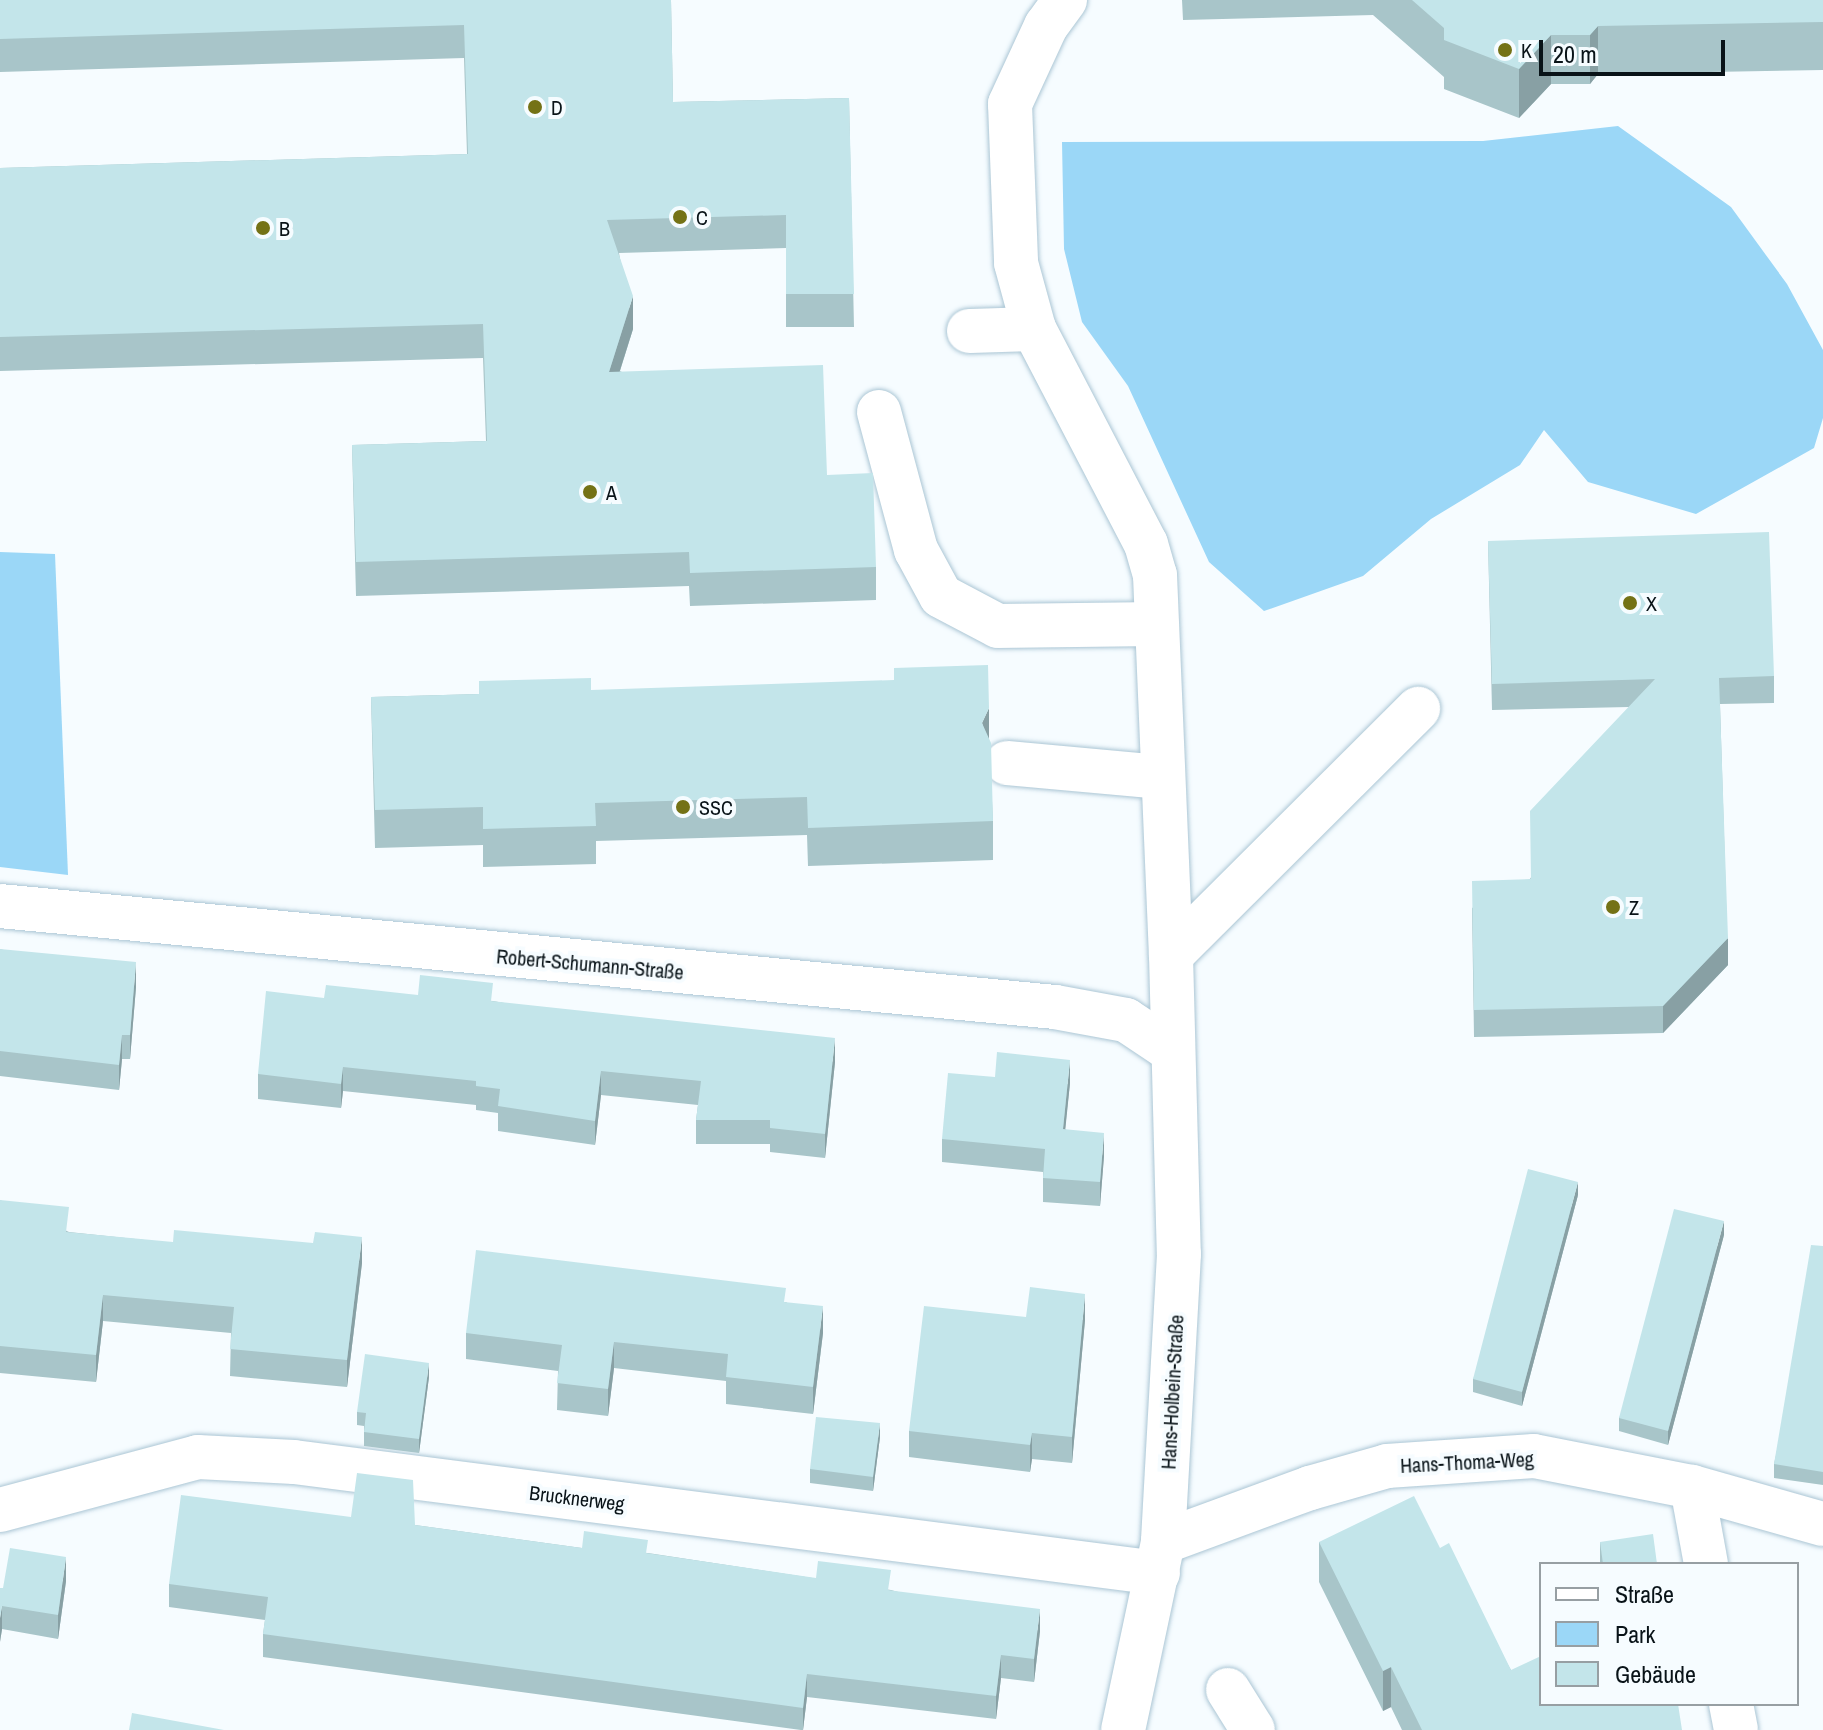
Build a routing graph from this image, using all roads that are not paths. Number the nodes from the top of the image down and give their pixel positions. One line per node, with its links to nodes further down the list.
1 (1065, 0): 2 (street, Hans-Holbein-Straße)
2 (1034, 329): 3 (street); 5 (street, Hans-Holbein-Straße)
3 (969, 331)
4 (879, 412): 5 (street)
5 (1156, 624): 8 (street, Hans-Holbein-Straße)
6 (1418, 709): 10 (street)
7 (1007, 763): 8 (street)
8 (1162, 777): 10 (street, Hans-Holbein-Straße)
9 (0, 906): 11 (street, Robert-Schumann-Straße)
10 (1171, 955): 11 (street, Hans-Holbein-Straße)
11 (1171, 1050): 15 (street, Hans-Holbein-Straße)
12 (1692, 1487): 14 (street, Hans-Thoma-Weg); 15 (street, Hans-Thoma-Weg); 16 (street)
13 (0, 1510): 15 (street, Brucknerweg)
14 (1823, 1524)
15 (1161, 1557): 19 (street, Hans-Holbein-Straße)
16 (1706, 1562)
17 (1228, 1690): 20 (street)
18 (1731, 1706): 21 (street)
19 (1123, 1730)
20 (1253, 1730)
21 (1736, 1730)

